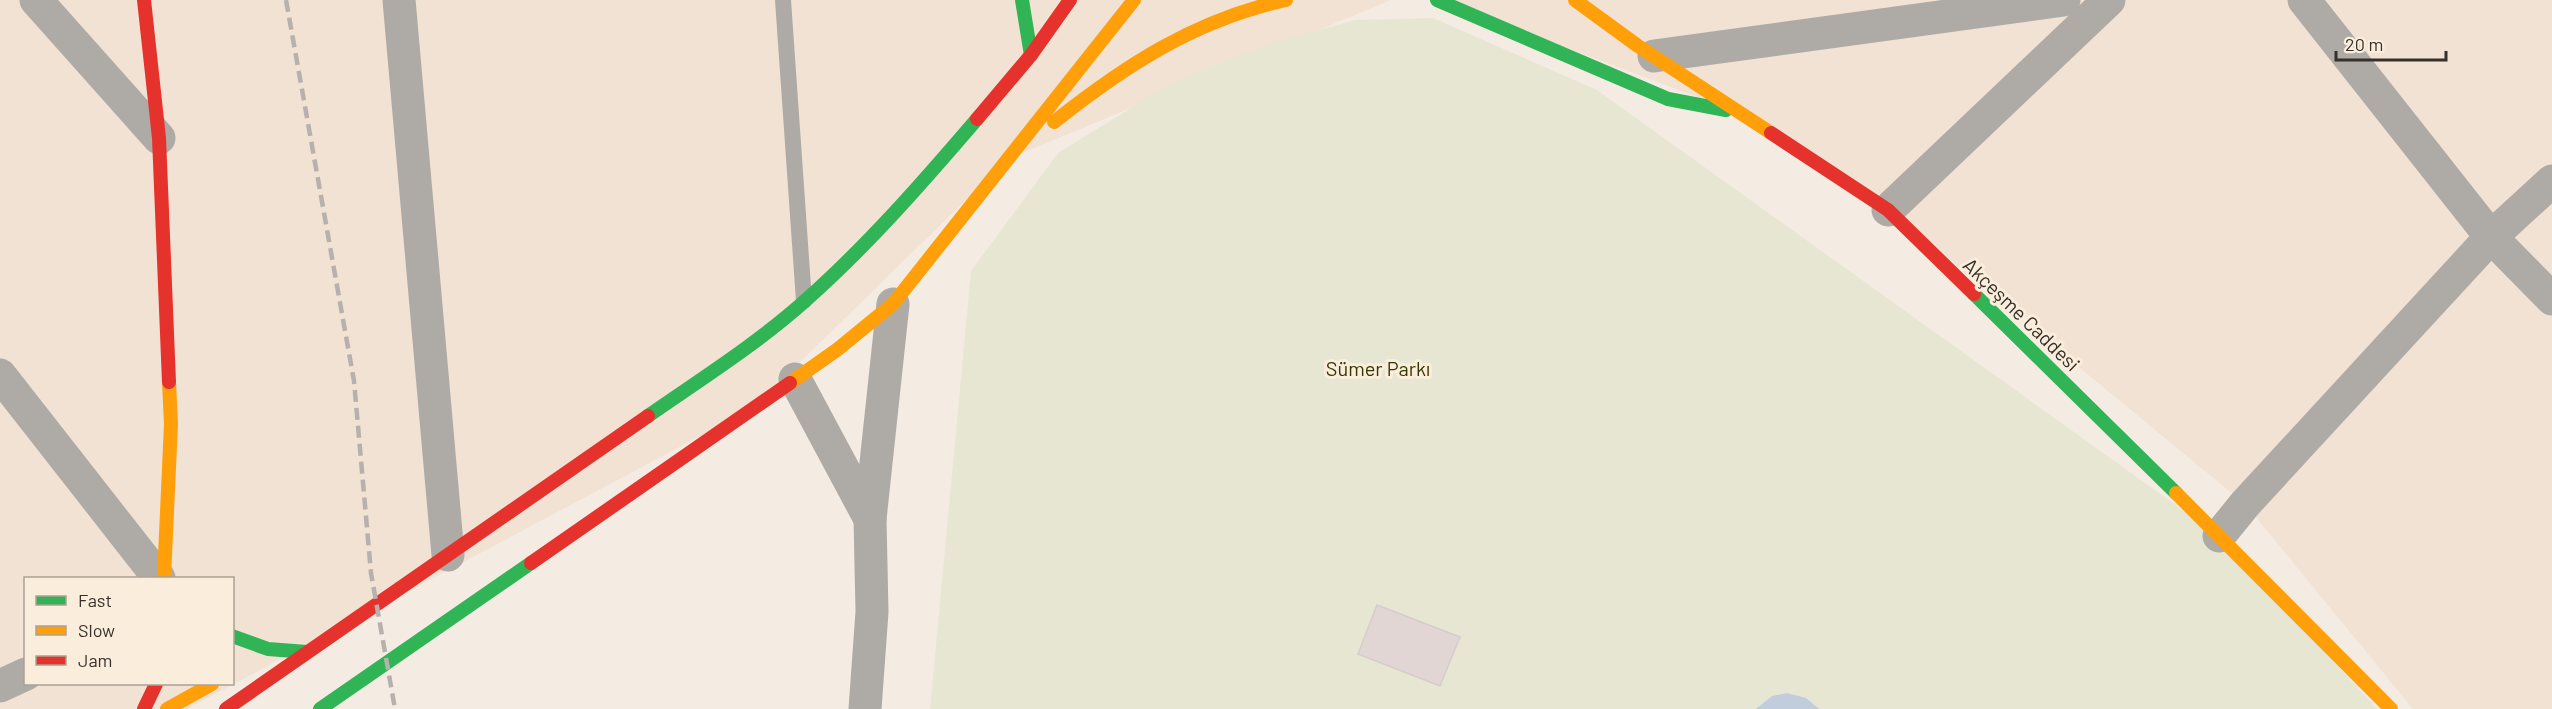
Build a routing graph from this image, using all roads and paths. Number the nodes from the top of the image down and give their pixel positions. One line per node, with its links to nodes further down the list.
1 (36, 0): 17 (street)
2 (144, 0): 17 (main road)
3 (399, 0): 29 (street)
4 (783, 0): 23 (lane)
5 (1022, 0): 14 (main road)
6 (1070, 0): 14 (main road)
7 (1134, 0): 18 (main road)
8 (1286, 0): 18 (main road)
9 (1437, 0): 16 (main road)
10 (2064, 0): 15 (street)
11 (2109, 0): 20 (street)
12 (2304, 0): 21 (street)
13 (1577, 1): 15 (main road, Akçeşme Caddesi)
14 (1031, 55): 23 (main road)
15 (1654, 56): 16 (main road, Akçeşme Caddesi)
16 (1740, 113): 20 (main road, Akçeşme Caddesi)
17 (159, 138): 31 (main road)
18 (1008, 159): 24 (main road)
19 (2552, 181): 21 (street)
20 (1888, 210): 28 (main road, Akçeşme Caddesi)
21 (2491, 237): 22 (street); 28 (street)
22 (2552, 299)
23 (804, 302): 29 (main road)
24 (893, 304): 26 (main road); 27 (street)
25 (0, 375): 30 (street)
26 (795, 379): 27 (street); 42 (main road)
27 (870, 519): 43 (street)
28 (2219, 536): 44 (main road, Akçeşme Caddesi)
29 (448, 555): 33 (main road)
30 (157, 577)
31 (164, 577)
32 (234, 637): 33 (main road)
33 (308, 652): 34 (main road); 41 (main road)
34 (265, 664)
35 (24, 675): 38 (street)
36 (156, 685): 39 (main road)
37 (210, 685): 40 (main road)
38 (0, 686)
39 (144, 709)
40 (167, 709)
41 (226, 709)
42 (320, 709)
43 (864, 709)
44 (2391, 709)

